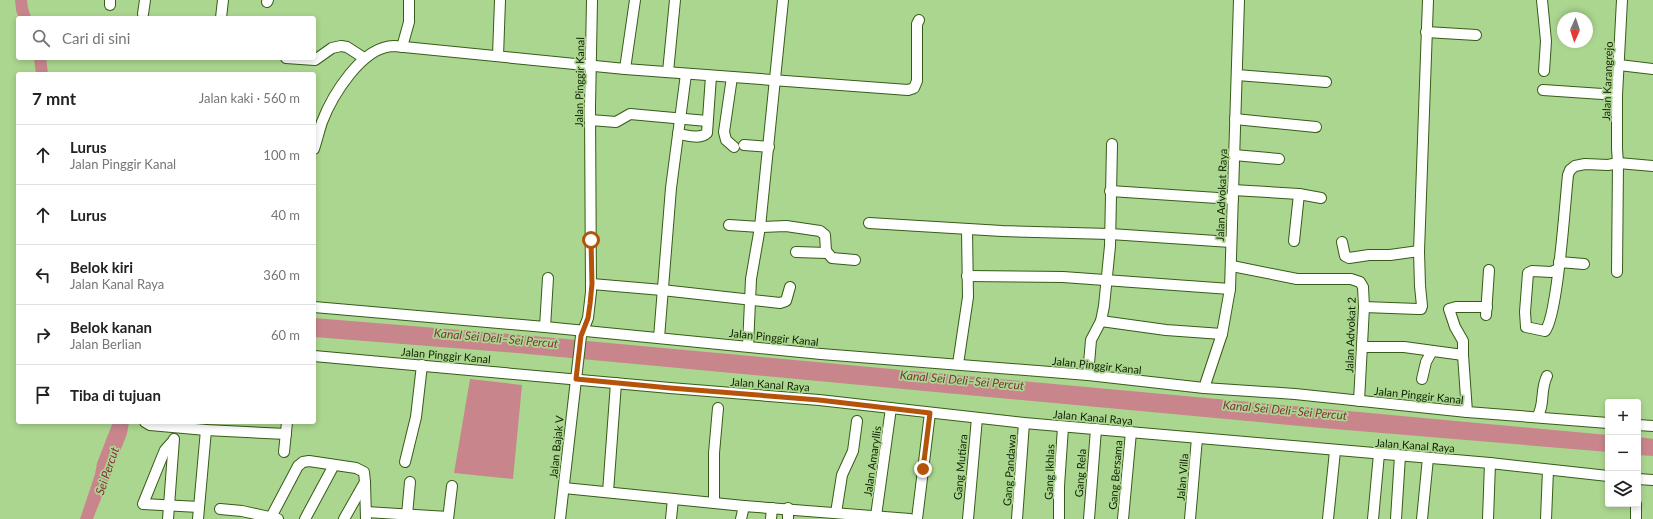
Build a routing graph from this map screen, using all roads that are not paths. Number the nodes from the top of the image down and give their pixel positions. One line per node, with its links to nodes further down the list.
1 (145, 0): 13 (street)
2 (223, 0): 14 (street)
3 (409, 0): 18 (street)
4 (500, 0): 19 (street)
5 (592, 0): 22 (street, Jalan Pinggir Kanal)
6 (634, 0): 24 (street)
7 (675, 0): 27 (street)
8 (783, 0): 32 (street)
9 (1239, 0): 29 (street, Jalan Advokat Raya)
10 (1428, 0): 16 (street)
11 (1542, 0): 26 (street)
12 (1622, 0): 23 (street, Jalan Karangrejo)
13 (143, 14)
14 (221, 16)
15 (919, 20): 32 (street)
16 (1426, 32): 17 (street); 61 (street)
17 (1476, 35)
18 (402, 47): 19 (street); 20 (street)
19 (498, 56): 22 (street)
20 (364, 58): 21 (street); 42 (street)
21 (316, 59)
22 (592, 66): 24 (street); 37 (street, Jalan Pinggir Kanal)
23 (1619, 66): 25 (street); 35 (street, Jalan Karangrejo)
24 (625, 69): 27 (street)
25 (1653, 69)
26 (1544, 71)
27 (668, 72): 28 (street)
28 (686, 74): 30 (street); 36 (street)
29 (1237, 75): 33 (street); 38 (street, Jalan Advokat Raya)
30 (711, 76): 31 (street); 39 (street)
31 (732, 78): 32 (street); 44 (street)
32 (775, 80): 44 (street)
33 (1326, 82)
34 (1543, 90): 35 (street)
35 (1617, 95): 47 (street, Jalan Karangrejo)
36 (680, 118): 37 (street); 39 (street); 41 (street)
37 (590, 120): 73 (street, Jalan Pinggir Kanal)
38 (1235, 120): 40 (street); 45 (street, Jalan Advokat Raya)
39 (707, 121): 41 (street)
40 (1316, 127)
41 (678, 134): 76 (street)
42 (316, 143)
43 (1112, 144): 49 (street)
44 (769, 147): 55 (street)
45 (1234, 155): 46 (street); 50 (street, Jalan Advokat Raya)
46 (1279, 159)
47 (1618, 162): 48 (street); 66 (street); 69 (street, Jalan Karangrejo)
48 (1653, 166)
49 (1110, 191): 50 (street); 57 (street)
50 (1233, 194): 51 (street); 59 (street, Jalan Advokat Raya)
51 (1299, 194): 52 (street); 58 (street)
52 (1321, 198)
53 (869, 223): 56 (street)
54 (729, 225): 55 (street)
55 (760, 227): 63 (street); 77 (street)
56 (967, 229): 57 (street); 70 (street)
57 (1110, 234): 59 (street); 72 (street)
58 (1294, 241)
59 (1231, 242): 67 (street, Jalan Advokat Raya)
60 (1342, 242): 61 (street)
61 (1419, 251): 79 (street)
62 (796, 252): 63 (street)
63 (827, 252): 64 (street)
64 (855, 260)
65 (1584, 264): 66 (street)
66 (1558, 265): 66 (street)
67 (1232, 266): 75 (street, Jalan Advokat Raya); 79 (street, Jalan Advokat 2)
68 (1490, 270): 88 (street)
69 (1617, 272)
70 (967, 276): 72 (street); 90 (street)
71 (548, 278): 81 (street)
72 (1106, 280): 75 (street); 80 (street)
73 (592, 284): 76 (street); 82 (street, Jalan Pinggir Kanal)
74 (790, 287): 77 (street)
75 (1230, 289): 83 (street, Jalan Advokat Raya)
76 (662, 290): 77 (street); 84 (street)
77 (750, 300): 85 (street)
78 (316, 304): 81 (street, Jalan Pinggir Kanal)
79 (1364, 307): 86 (street, Jalan Advokat 2)
80 (1101, 321): 83 (street); 92 (street)
81 (545, 327): 82 (street, Jalan Pinggir Kanal)
82 (582, 333): 84 (street, Jalan Pinggir Kanal); 94 (street, Jalan Bajak V)
83 (1222, 334): 97 (street, Jalan Advokat Raya)
84 (659, 338): 85 (street, Jalan Pinggir Kanal)
85 (748, 346): 90 (street, Jalan Pinggir Kanal)
86 (1362, 347): 87 (street); 98 (street, Jalan Advokat 2)
87 (1432, 351): 88 (street); 95 (street)
88 (1462, 355): 101 (street)
89 (316, 356): 91 (street, Jalan Pinggir Kanal)
90 (958, 364): 92 (street, Jalan Pinggir Kanal)
91 (422, 365): 94 (street, Jalan Pinggir Kanal); 125 (street)
92 (1088, 376): 97 (street, Jalan Pinggir Kanal)
93 (1547, 376): 103 (street)
94 (576, 377): 96 (street, Jalan Kanal Raya); 135 (street, Jalan Bajak V)
95 (1422, 379)
96 (616, 384): 100 (street, Jalan Kanal Raya); 136 (street)
97 (1204, 388): 98 (street, Jalan Pinggir Kanal)
98 (1359, 401): 101 (street, Jalan Pinggir Kanal)
99 (718, 408): 138 (street)
100 (891, 408): 102 (street, Jalan Kanal Raya); 149 (street, Jalan Amaryllis)
101 (1467, 412): 103 (street, Jalan Pinggir Kanal)
102 (930, 413): 104 (street, Jalan Kanal Raya); 162 (street)
103 (1538, 417): 107 (street, Jalan Pinggir Kanal)
104 (976, 418): 106 (street, Jalan Kanal Raya); 163 (street, Gang Mutiara)
105 (857, 421): 148 (street)
106 (1024, 423): 111 (street, Jalan Kanal Raya); 164 (street, Gang Pandawa)
107 (1605, 423)
108 (147, 424): 113 (street)
109 (287, 424): 117 (street)
110 (1641, 425): 112 (street)
111 (1063, 426): 114 (street, Jalan Kanal Raya); 165 (street, Gang Ikhlas)
112 (1653, 426)
113 (175, 427): 115 (street); 119 (street)
114 (1096, 429): 116 (street, Jalan Kanal Raya); 166 (street, Gang Rela)
115 (206, 430): 117 (street); 141 (street)
116 (1131, 432): 118 (street, Jalan Kanal Raya); 167 (street, Gang Bersama)
117 (286, 434): 121 (street)
118 (1197, 438): 120 (street, Jalan Kanal Raya); 168 (street, Jalan Villa)
119 (174, 441): 139 (street); 139 (street)
120 (1335, 451): 122 (street, Jalan Kanal Raya); 169 (street)
121 (284, 452)
122 (1379, 454): 123 (street, Jalan Kanal Raya); 170 (street)
123 (1400, 456): 124 (street, Jalan Kanal Raya); 171 (street)
124 (1428, 458): 126 (street, Jalan Kanal Raya); 172 (street)
125 (405, 462)
126 (1490, 463): 128 (street, Jalan Kanal Raya); 173 (street)
127 (334, 465): 132 (street); 150 (street); 154 (street)
128 (1548, 470): 129 (street, Jalan Kanal Raya); 174 (street)
129 (1605, 476)
130 (1641, 479): 131 (street)
131 (1653, 480)
132 (365, 482): 146 (street); 155 (street)
133 (410, 482): 147 (street)
134 (452, 486): 151 (street)
135 (564, 488): 136 (street); 156 (street, Jalan Bajak V)
136 (608, 492): 137 (street)
137 (672, 499): 138 (street); 157 (street)
138 (714, 502): 140 (street)
139 (169, 506): 141 (street); 152 (street)
140 (744, 506): 143 (street); 158 (street)
141 (199, 507): 153 (street)
142 (1636, 507): 175 (street)
143 (772, 508): 144 (street); 159 (street)
144 (788, 508): 148 (street); 160 (street)
145 (220, 509): 150 (street)
146 (366, 515): 147 (street)
147 (407, 515): 151 (street)
148 (834, 515): 149 (street)
149 (876, 516): 161 (street)
150 (273, 518)
151 (448, 518)
152 (168, 519)
153 (198, 519)
154 (305, 519)
155 (344, 519)
156 (560, 519)
157 (671, 519)
158 (741, 519)
159 (771, 519)
160 (788, 519)
161 (910, 519)
162 (917, 519)
163 (968, 519)
164 (1017, 519)
165 (1059, 519)
166 (1089, 519)
167 (1124, 519)
168 (1190, 519)
169 (1328, 519)
170 (1373, 519)
171 (1396, 519)
172 (1422, 519)
173 (1488, 519)
174 (1546, 519)
175 (1636, 519)

